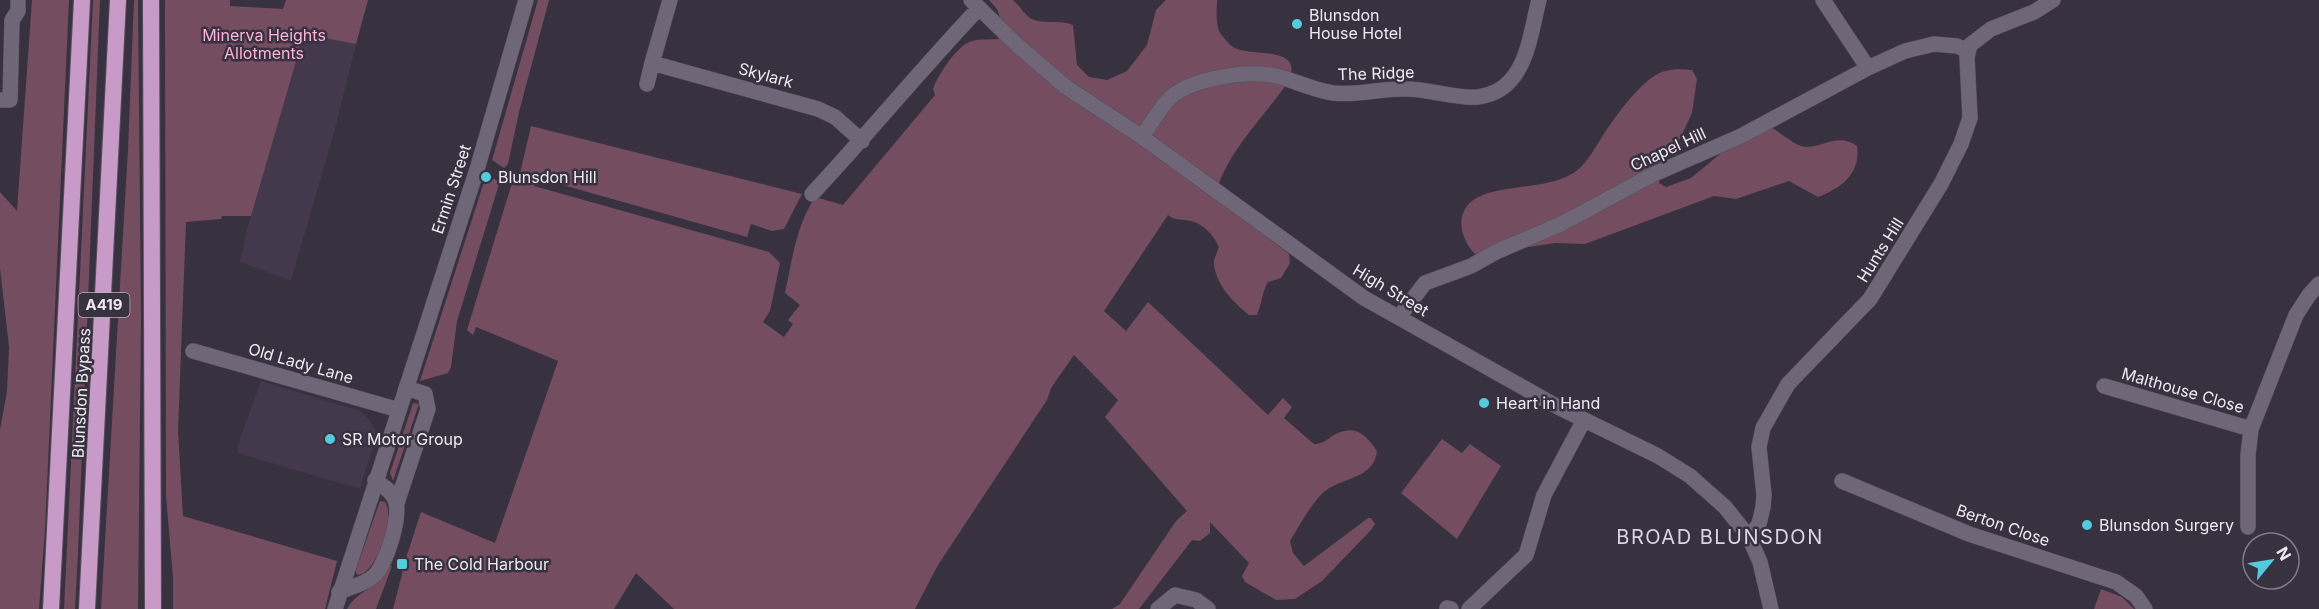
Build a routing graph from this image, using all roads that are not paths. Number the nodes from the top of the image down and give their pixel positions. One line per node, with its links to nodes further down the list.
1 (18, 0): 11 (street)
2 (82, 0): 35 (highway, Blunsdon Bypass / A419)
3 (118, 0): 36 (highway, Blunsdon Bypass / A419)
4 (151, 0): 34 (highway, A419)
5 (526, 0): 24 (street, Ermin Street)
6 (670, 0): 13 (street)
7 (1539, 0): 17 (street, The Ridge)
8 (1823, 0): 14 (street)
9 (2053, 0): 12 (street)
10 (975, 4): 17 (street, High Street); 18 (street)
11 (6, 20): 16 (street)
12 (1968, 51): 14 (street, Chapel Hill); 32 (street, Hunts Hill)
13 (652, 63): 15 (street); 18 (street, Skylark)
14 (1868, 68): 21 (street, Chapel Hill)
15 (647, 84)
16 (0, 100)
17 (1142, 137): 21 (street, High Street)
18 (862, 141): 19 (street)
19 (812, 194)
20 (2319, 285): 27 (street, Malthouse Close)
21 (1399, 317): 26 (street, High Street)
22 (193, 351): 25 (street, Old Lady Lane)
23 (2104, 386): 27 (street, Malthouse Close)
24 (406, 388): 25 (street, Ermin Street); 30 (street)
25 (399, 410): 28 (street, Ermin Street)
26 (1584, 420): 32 (street, High Street); 40 (street)
27 (2251, 429): 31 (street, Malthouse Close)
28 (375, 480): 30 (street); 33 (street, Ermin Street)
29 (1842, 481): 42 (street, Berton Close)
30 (397, 503): 33 (street)
31 (2248, 527)
32 (1749, 537): 41 (street, High Street)
33 (339, 592): 37 (street, Ermin Street)
34 (155, 604)
35 (51, 609)
36 (87, 609)
37 (335, 609)
38 (1158, 609): 39 (street)
39 (1208, 609)
40 (1469, 609)
41 (1771, 609)
42 (2145, 609)

